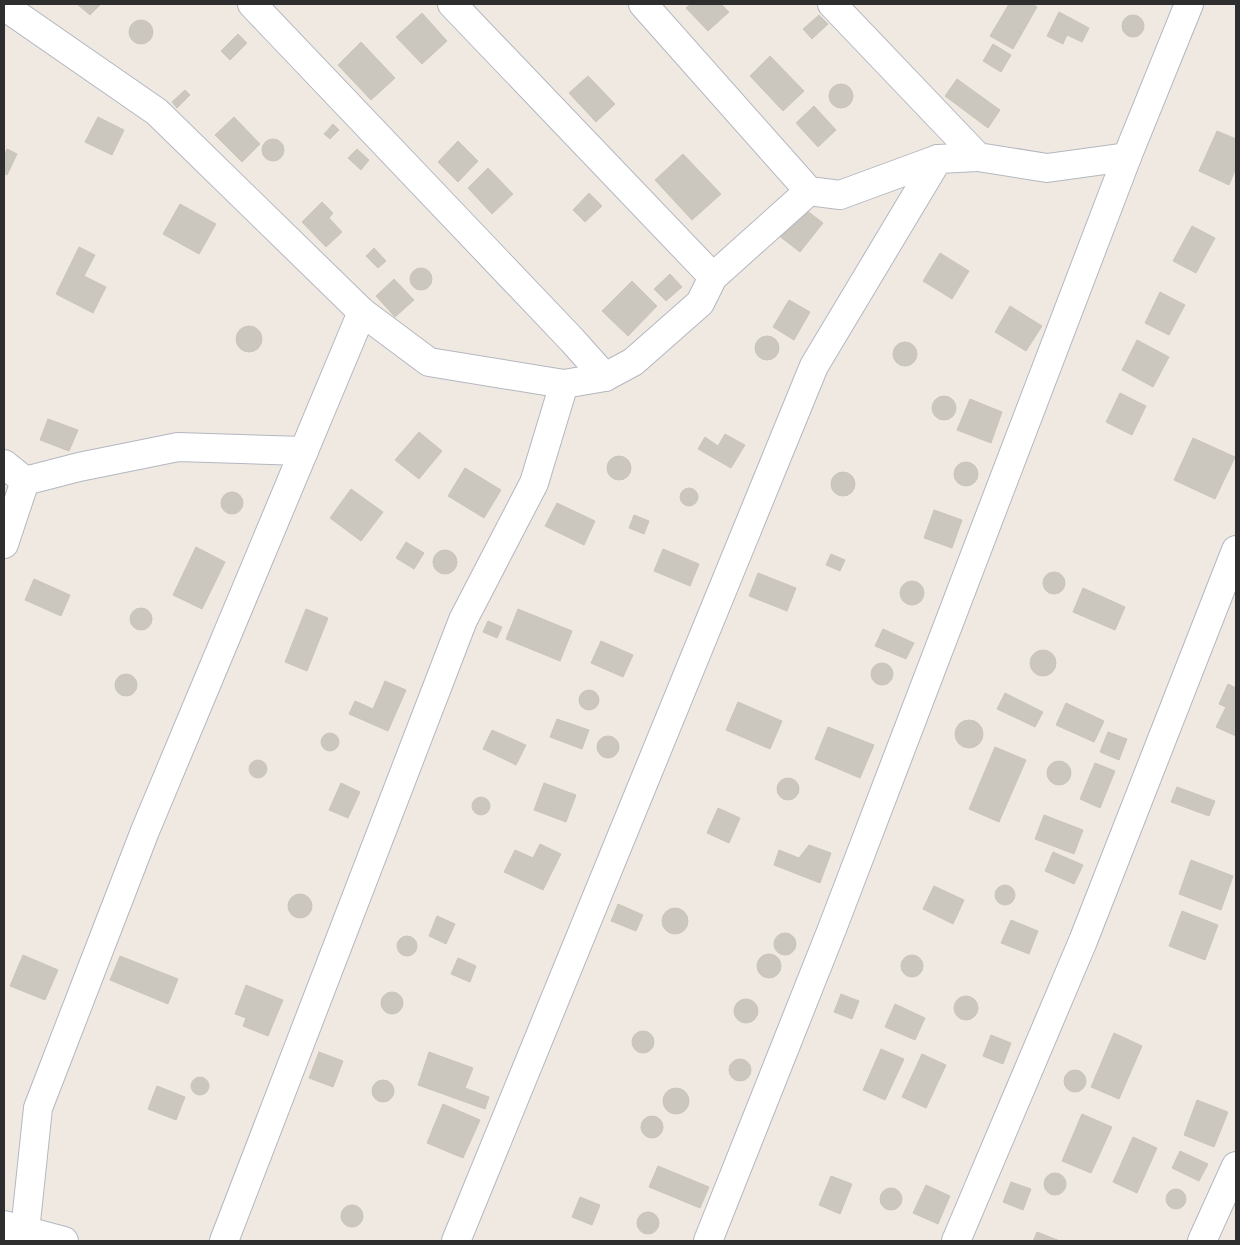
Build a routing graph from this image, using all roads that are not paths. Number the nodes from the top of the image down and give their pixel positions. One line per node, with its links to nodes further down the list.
1 (252, 4): 13 (street)
2 (452, 4): 11 (street)
3 (643, 4): 10 (street)
4 (832, 4): 7 (street)
5 (1189, 4): 8 (street)
6 (4, 6): 12 (street)
7 (978, 157): 8 (street); 9 (street)
8 (1127, 157): 25 (street)
9 (938, 160): 10 (street); 24 (street)
10 (809, 191): 11 (street)
11 (713, 276): 13 (street)
12 (362, 312): 14 (street); 15 (street)
13 (605, 377): 14 (street)
14 (564, 384): 23 (street)
15 (304, 451): 17 (street); 21 (street)
16 (4, 464): 17 (street)
17 (25, 481): 18 (street)
18 (4, 544)
19 (1236, 550): 26 (street)
20 (1236, 1166): 27 (street)
21 (14, 1228): 22 (street)
22 (64, 1241)
23 (224, 1241)
24 (456, 1241)
25 (708, 1241)
26 (956, 1241)
27 (1202, 1241)

